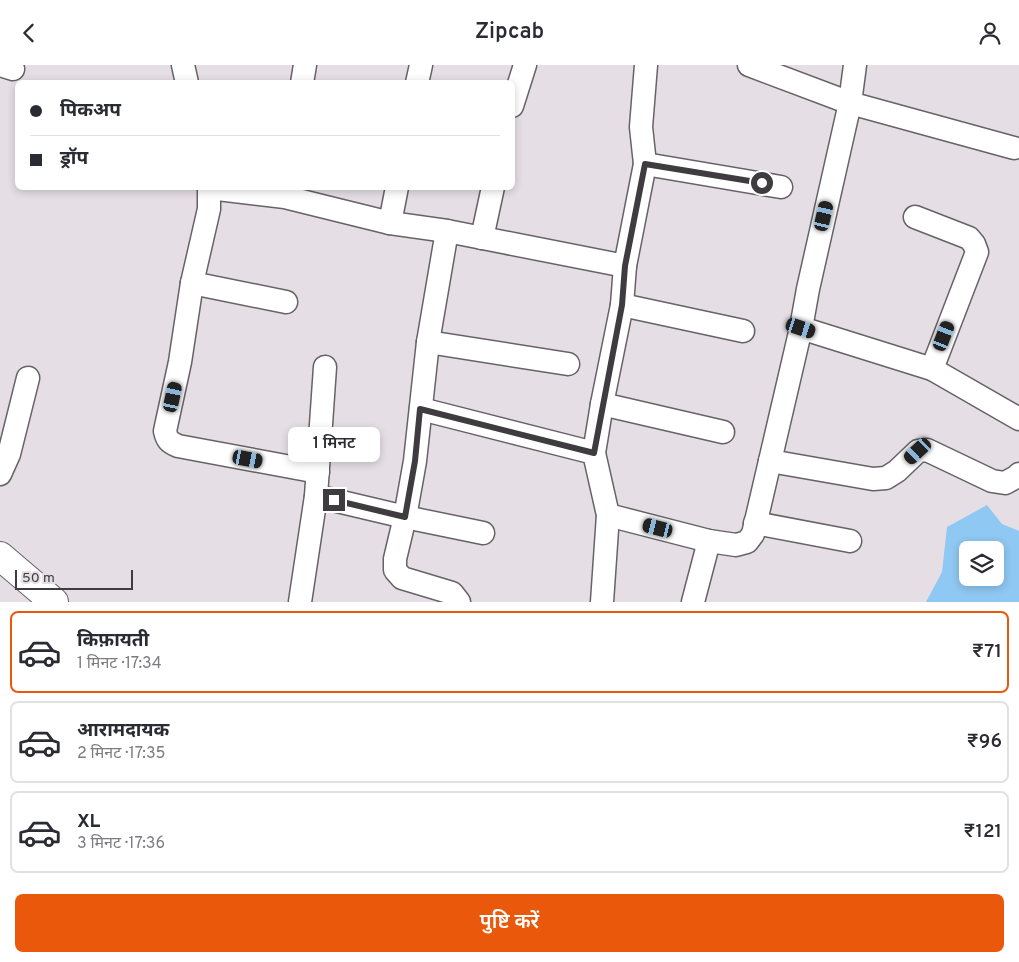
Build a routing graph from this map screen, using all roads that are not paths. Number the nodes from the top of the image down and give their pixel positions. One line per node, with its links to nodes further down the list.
1 (183, 65): 8 (street)
2 (305, 65): 9 (street)
3 (422, 65): 10 (street)
4 (524, 65): 11 (street)
5 (646, 65): 14 (street)
6 (749, 65): 12 (street)
7 (856, 65): 12 (street)
8 (186, 80)
9 (302, 80)
10 (418, 80)
11 (515, 96)
12 (850, 103): 13 (street); 29 (street)
13 (1014, 148)
14 (645, 164): 15 (street); 25 (street)
15 (782, 187)
16 (209, 190): 26 (street)
17 (248, 190): 20 (street)
18 (396, 190): 22 (street)
19 (492, 190): 24 (street)
20 (286, 192): 22 (street)
21 (915, 217): 34 (street)
22 (390, 223): 23 (street)
23 (447, 231): 24 (street); 31 (street)
24 (482, 238): 25 (street)
25 (625, 266): 28 (street)
26 (192, 283): 27 (street); 42 (street)
27 (286, 302)
28 (622, 305): 30 (street); 36 (street)
29 (801, 328): 34 (street); 41 (street)
30 (743, 331)
31 (428, 341): 32 (street); 37 (street)
32 (568, 364)
33 (325, 367): 42 (street)
34 (932, 369): 38 (street)
35 (28, 378): 43 (street)
36 (602, 404): 39 (street); 40 (street)
37 (420, 409): 40 (street); 47 (street)
38 (1019, 419)
39 (722, 432)
40 (594, 453): 46 (street)
41 (770, 461): 44 (street); 48 (street)
42 (318, 472): 45 (street)
43 (0, 474)
44 (1019, 474)
45 (316, 496): 47 (street); 56 (street)
46 (608, 515): 50 (street); 58 (street)
47 (405, 517): 49 (street); 57 (street)
48 (755, 523): 50 (street); 51 (street)
49 (483, 533)
50 (709, 541): 59 (street)
51 (850, 541)
52 (0, 556): 55 (main road)
53 (0, 578): 54 (main road)
54 (28, 602)
55 (54, 602)
56 (300, 602)
57 (459, 602)
58 (602, 602)
59 (693, 602)

